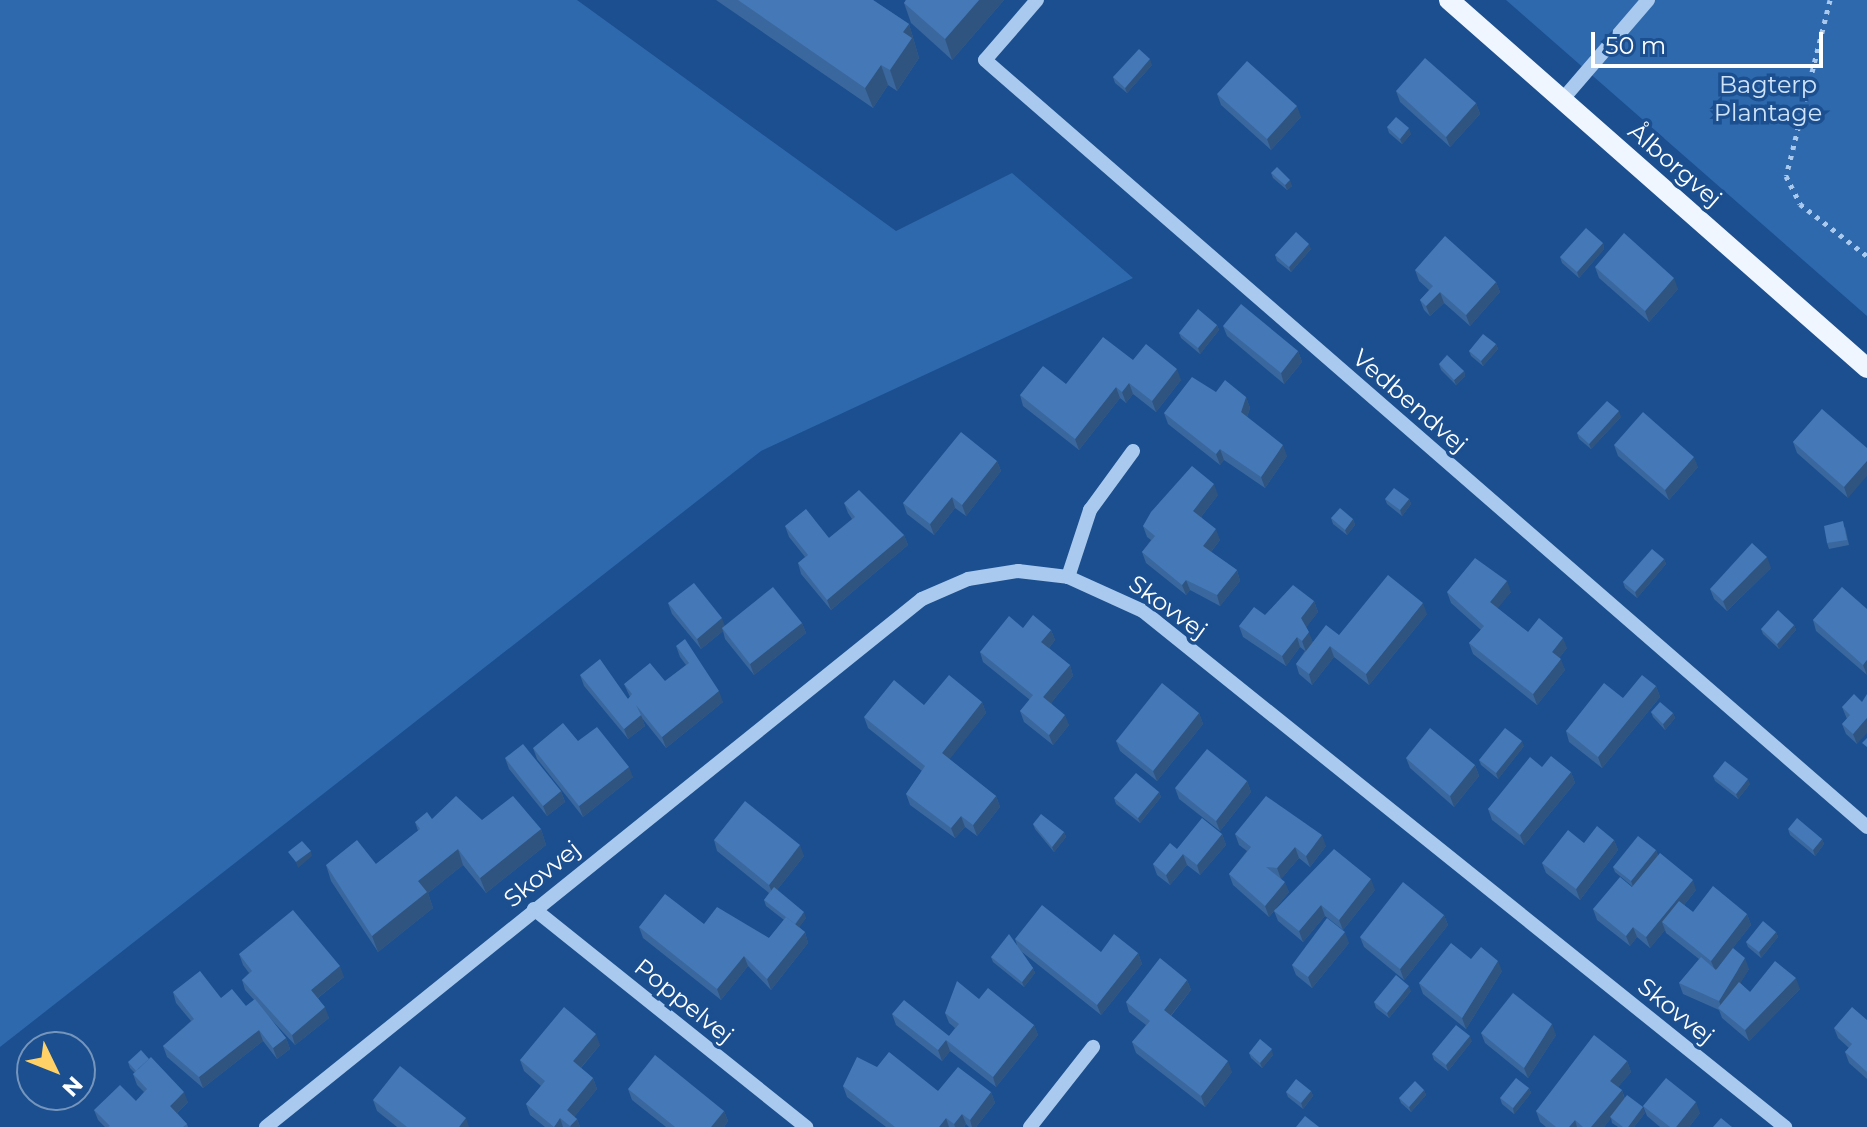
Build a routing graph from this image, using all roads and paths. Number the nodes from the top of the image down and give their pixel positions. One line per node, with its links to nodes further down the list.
1 (1037, 0): 10 (street, Vedbendvej)
2 (1449, 0): 5 (main road, Ålborgvej)
3 (1648, 0): 5 (street)
4 (1830, 0): 6 (path)
5 (1562, 100): 7 (main road, Ålborgvej)
6 (1867, 256)
7 (1867, 368)
8 (1133, 451): 9 (street)
9 (1068, 577): 11 (street, Skovvej); 16 (street, Skovvej)
10 (1867, 827)
11 (534, 909): 13 (street, Skovvej); 14 (street, Poppelvej)
12 (1093, 1047): 15 (street)
13 (266, 1127)
14 (806, 1127)
15 (1030, 1127)
16 (1785, 1127)

